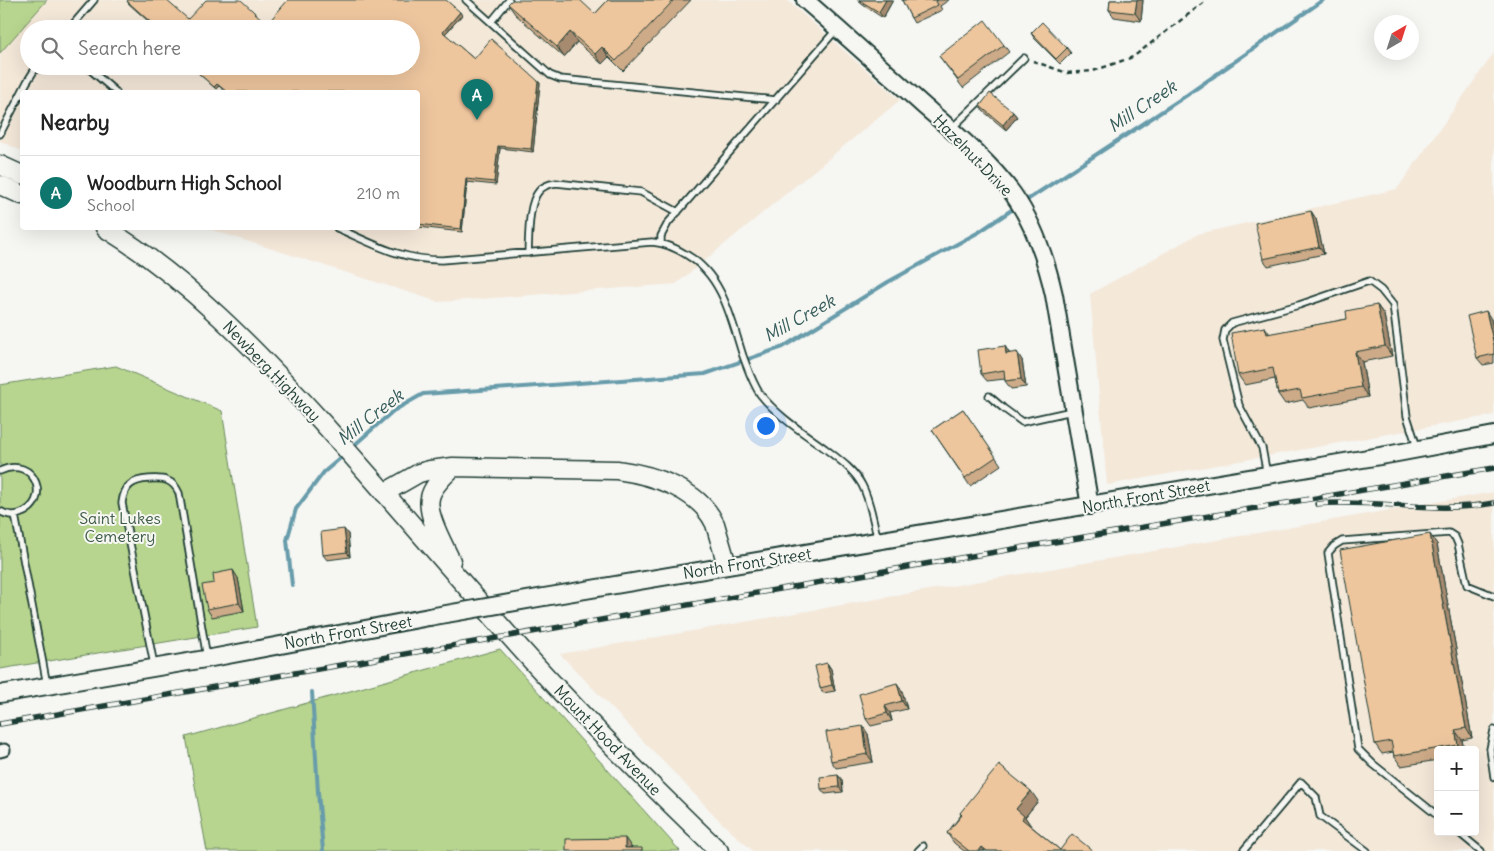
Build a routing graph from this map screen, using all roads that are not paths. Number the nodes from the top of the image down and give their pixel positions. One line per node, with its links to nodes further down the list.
1 (94, 0): 5 (lane)
2 (466, 0): 6 (lane)
3 (510, 0): 6 (lane)
4 (805, 0): 7 (main road, Hazelnut Drive)
5 (76, 20)
6 (491, 22): 14 (lane)
7 (837, 28): 14 (lane); 15 (main road, Hazelnut Drive)
8 (1024, 58): 15 (lane)
9 (31, 75): 11 (lane)
10 (96, 75): 12 (lane)
11 (23, 90)
12 (114, 90)
13 (20, 95): 16 (lane)
14 (776, 100): 21 (lane)
15 (951, 129): 27 (main road, Hazelnut Drive)
16 (0, 134)
17 (0, 165): 18 (main road)
18 (20, 174)
19 (0, 185): 20 (main road)
20 (20, 194)
21 (678, 212): 24 (lane); 25 (lane)
22 (108, 230): 33 (main road, Newberg Highway)
23 (341, 230): 25 (lane)
24 (661, 243): 25 (lane); 37 (lane)
25 (528, 253)
26 (989, 396): 27 (lane)
27 (1074, 411): 34 (main road, Hazelnut Drive)
28 (1494, 435): 29 (main road, North Front Street)
29 (1418, 449): 32 (main road, North Front Street); 32 (lane)
30 (453, 467): 33 (main road); 38 (main road); 39 (main road)
31 (0, 471): 36 (lane)
32 (1267, 476): 34 (main road, North Front Street)
33 (384, 493): 39 (main road, Newberg Highway)
34 (1090, 506): 37 (main road, North Front Street)
35 (0, 511): 36 (lane)
36 (15, 516): 44 (lane)
37 (878, 542): 38 (main road, North Front Street)
38 (727, 565): 42 (main road, North Front Street, bridge)
39 (458, 577): 41 (main road, Newberg Highway)
40 (1494, 596): 48 (lane)
41 (500, 625): 50 (main road, Mount Hood Avenue)
42 (207, 658): 43 (main road, North Front Street); 43 (lane)
43 (154, 667): 44 (main road, North Front Street)
44 (47, 686): 45 (main road, North Front Street)
45 (0, 694)
46 (1494, 730): 47 (lane)
47 (1494, 777)
48 (1434, 813)
49 (1463, 836): 53 (lane)
50 (719, 851)
51 (1243, 851): 52 (lane)
52 (1367, 851)
53 (1481, 851)

